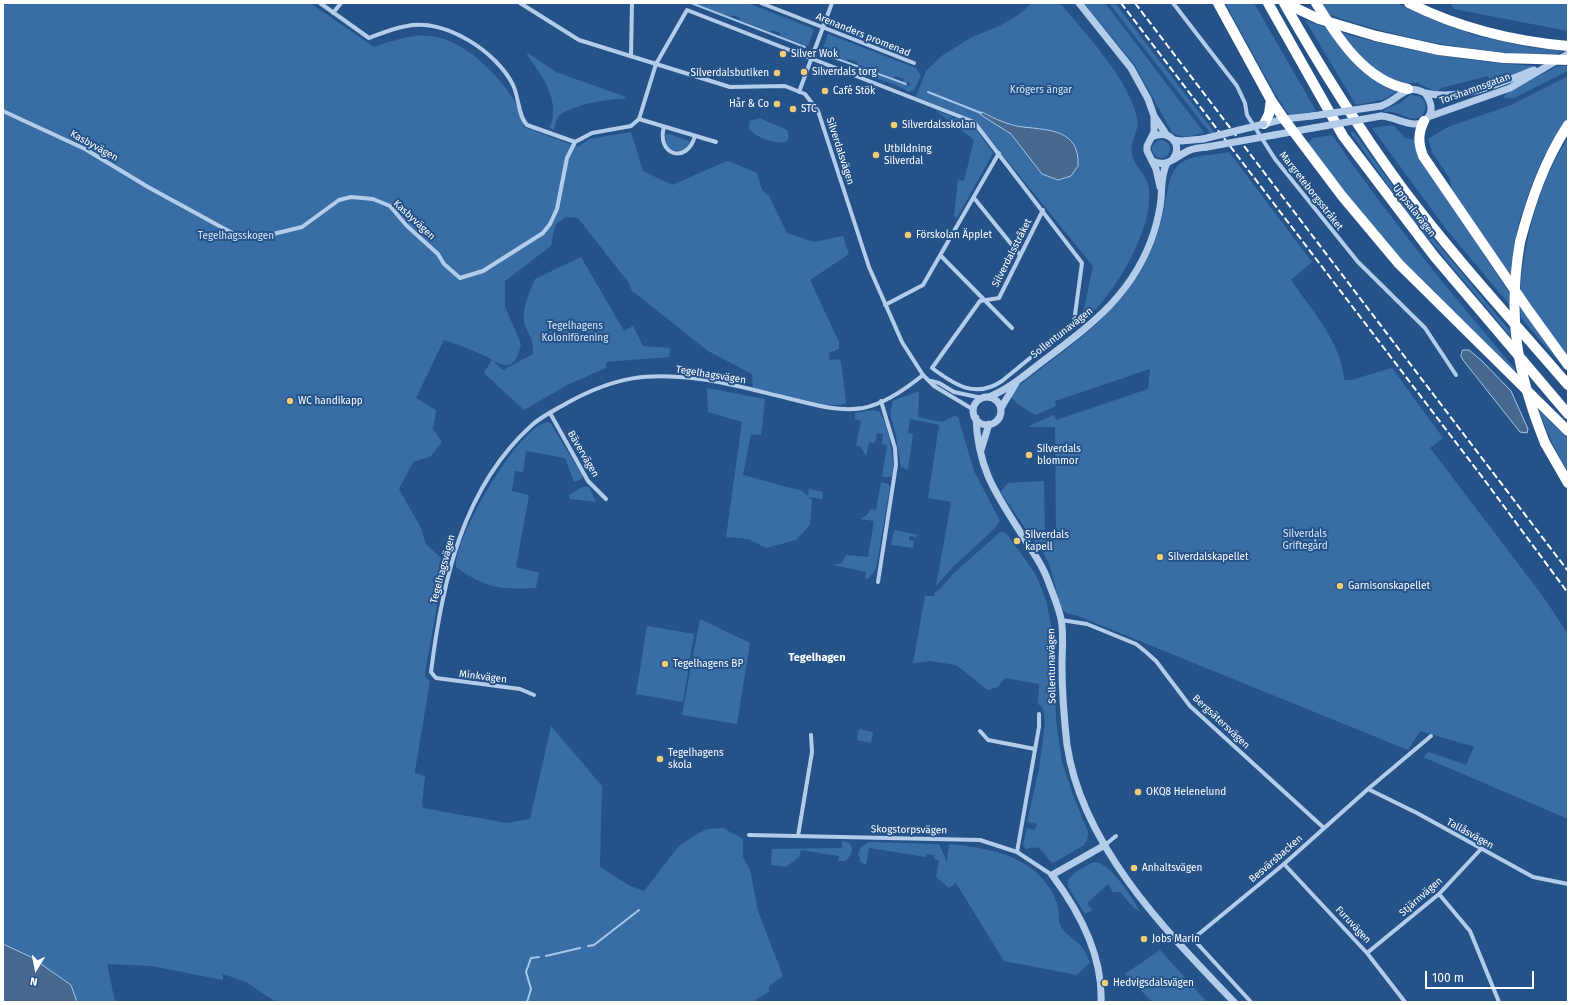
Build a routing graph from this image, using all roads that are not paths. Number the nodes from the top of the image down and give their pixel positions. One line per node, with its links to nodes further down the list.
1 (320, 3): 14 (street)
2 (341, 3): 14 (street)
3 (520, 3): 18 (street, Silverdalsvägen)
4 (632, 3): 18 (street)
5 (761, 3): 15 (street, Arenanders promenad)
6 (832, 3): 15 (street)
7 (1078, 3): 29 (street, Sollentunavägen)
8 (1173, 3): 56 (street, Margreteborgsstråket)
9 (1218, 3): 27 (highway)
10 (1268, 3): 65 (highway, Uppsalavägen)
11 (1285, 3): 20 (highway, bridge); 59 (highway, Uppsalavägen)
12 (1316, 3): 24 (highway)
13 (1409, 3): 16 (highway)
14 (334, 13): 41 (street)
15 (823, 28): 19 (street); 21 (street, Arenanders promenad)
16 (1568, 46)
17 (1568, 54): 23 (street, Torshamnsgatan)
18 (631, 56): 22 (street, Silverdalsvägen)
19 (812, 58): 22 (street); 25 (street); 43 (street)
20 (1568, 60)
21 (914, 63)
22 (656, 64): 25 (street, Silverdalsvägen); 30 (street)
23 (1547, 65): 26 (street, Torshamnsgatan); 32 (street, Torshamnsgatan)
24 (1408, 89): 26 (street, Torshamnsgatan); 31 (street, bridge)
25 (799, 92): 52 (street, Silverdalsvägen)
26 (1425, 93): 32 (street)
27 (1271, 100): 31 (highway); 33 (highway)
28 (3, 111): 41 (street, Kasbyvägen)
29 (1154, 116): 37 (street, Sollentunavägen); 39 (street, Sollentunavägen)
30 (639, 118): 35 (street); 41 (street)
31 (1284, 119): 33 (street); 36 (highway)
32 (1426, 119): 36 (street, Torshamnsgatan, bridge); 54 (highway)
33 (1264, 124): 40 (street, bridge)
34 (1568, 126): 70 (highway, bridge)
35 (664, 127): 38 (street); 38 (street)
36 (1292, 132): 45 (street, bridge); 68 (highway)
37 (1166, 134): 39 (street); 40 (street, Sollentunavägen)
38 (695, 136): 42 (street)
39 (1152, 137): 44 (street, Sollentunavägen)
40 (1174, 140): 45 (street, Sollentunavägen)
41 (575, 142)
42 (716, 142)
43 (999, 153): 47 (street); 48 (street)
44 (1152, 161): 45 (street); 46 (street, Sollentunavägen)
45 (1169, 162): 46 (street, Sollentunavägen)
46 (1161, 191): 57 (street, Sollentunavägen)
47 (974, 198): 49 (street); 50 (street)
48 (1043, 210): 49 (street, Silverdalsstråket); 51 (street, Silverdalsstråket)
49 (1020, 255): 51 (street, Silverdalsstråket)
50 (940, 256): 51 (street); 52 (street)
51 (985, 299): 53 (street)
52 (885, 305): 55 (street, Silverdalsvägen)
53 (1012, 328)
54 (1568, 365)
55 (923, 375): 58 (street, Silverdalsvägen); 61 (street, Tegelhagsvägen)
56 (1456, 375)
57 (1019, 379): 60 (street, Sollentunavägen); 62 (street, Sollentunavägen)
58 (931, 381): 60 (street, Silverdalsvägen); 63 (street, Silverdalsvägen)
59 (1568, 385)
60 (986, 397): 62 (street); 63 (street)
61 (881, 401): 64 (street, Tegelhagsvägen); 72 (street)
62 (1001, 408): 67 (street)
63 (974, 410): 66 (street)
64 (550, 413): 71 (street, Bävervägen); 74 (street, Tegelhagsvägen)
65 (1568, 414)
66 (976, 418): 67 (street); 69 (street, Sollentunavägen)
67 (989, 424): 69 (street)
68 (1568, 430)
69 (980, 452): 73 (street, Sollentunavägen)
70 (1568, 483)
71 (606, 499)
72 (878, 582)
73 (1061, 620): 82 (street, Bergsätersvägen); 86 (street, Sollentunavägen)
74 (431, 672): 75 (street, Minkvägen)
75 (534, 695)
76 (1039, 714): 80 (street)
77 (980, 731): 80 (street)
78 (811, 735): 84 (street)
79 (1431, 736): 81 (street, Besvärsbacken)
80 (1035, 749): 88 (street)
81 (1368, 789): 82 (street, Besvärsbacken); 87 (street, Tallåsvägen)
82 (1324, 828): 89 (street, Besvärsbacken)
83 (749, 835): 84 (street, Skogstorpsvägen)
84 (798, 836): 88 (street, Skogstorpsvägen)
85 (1116, 836): 86 (street)
86 (1105, 845): 90 (street); 95 (street, Sollentunavägen)
87 (1481, 849): 91 (street, Tallåsvägen); 92 (street, Stjärnvägen)
88 (1017, 852): 90 (street, Skogstorpsvägen)
89 (1284, 864): 93 (street, Furuvägen); 96 (street, Besvärsbacken)
90 (1052, 876): 94 (street)
91 (1568, 884)
92 (1439, 894): 93 (street, Stjärnvägen); 98 (street)
93 (1368, 953): 97 (street, Furuvägen)
94 (1101, 1002)
95 (1234, 1002)
96 (1251, 1002)
97 (1405, 1002)
98 (1499, 1002)

